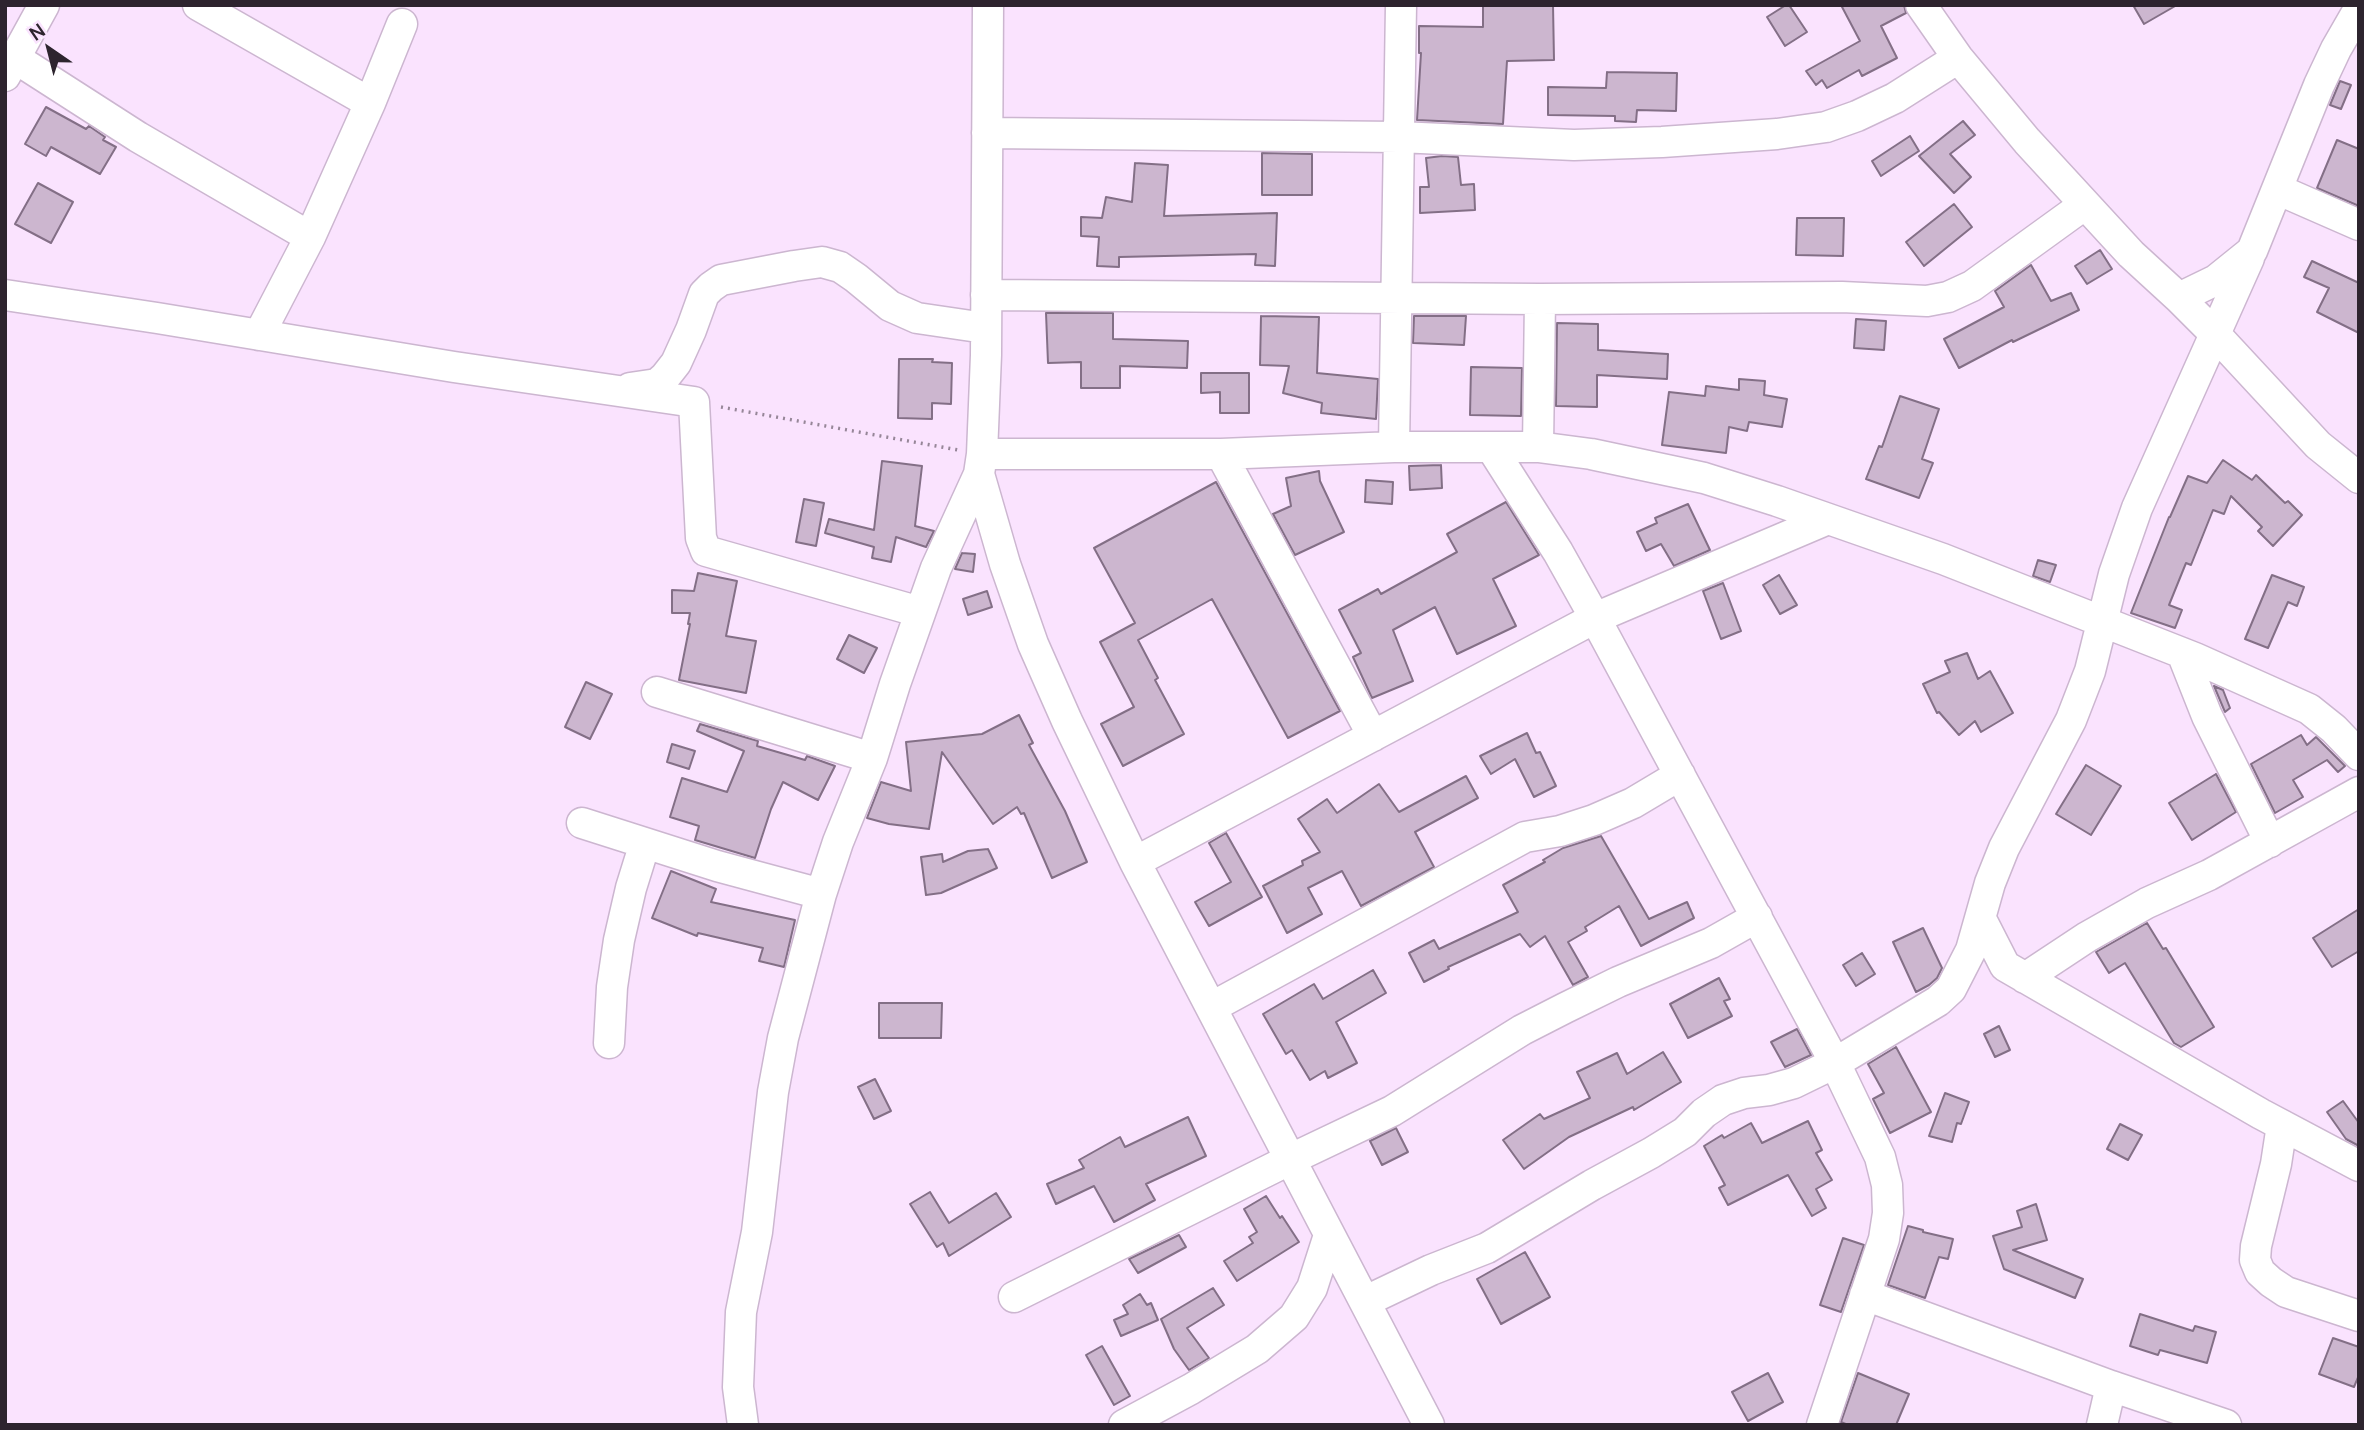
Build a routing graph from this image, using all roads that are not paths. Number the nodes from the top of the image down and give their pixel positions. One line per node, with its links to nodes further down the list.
1 (44, 5): 9 (street)
2 (198, 5): 10 (street)
3 (988, 5): 11 (street)
4 (1402, 5): 12 (street)
5 (1921, 5): 8 (street)
6 (2359, 9): 13 (street)
7 (402, 24): 10 (street)
8 (1958, 58): 12 (street); 14 (street)
9 (10, 67): 16 (street)
10 (370, 103): 16 (street)
11 (987, 133): 12 (street); 19 (street)
12 (1399, 137): 20 (street)
13 (2278, 190): 15 (street); 17 (street)
14 (2084, 205): 21 (street); 22 (street)
15 (2359, 225)
16 (310, 237): 25 (street)
17 (2252, 251): 21 (street); 24 (street)
18 (5, 295): 25 (street)
19 (986, 295): 20 (street); 23 (street)
20 (1398, 297): 22 (street); 27 (street)
21 (2179, 298): 24 (street)
22 (1540, 299): 29 (street)
23 (985, 328): 26 (street); 31 (street)
24 (2215, 334): 32 (street); 36 (street)
25 (259, 335): 26 (street)
26 (613, 389): 34 (street)
27 (1394, 447): 28 (street); 30 (street)
28 (1491, 447): 29 (street); 35 (street)
29 (1538, 447): 33 (street)
30 (1221, 454): 31 (street); 39 (street)
31 (981, 464): 34 (street); 47 (street)
32 (2359, 478)
33 (1828, 519): 35 (street); 36 (street)
34 (920, 612): 41 (street)
35 (1595, 618): 39 (street); 42 (street)
36 (2102, 623): 37 (street); 50 (street)
37 (2182, 653): 40 (street); 45 (street)
38 (657, 692): 41 (street)
39 (1373, 736): 47 (street)
40 (2359, 755)
41 (872, 758): 48 (street)
42 (1680, 775): 49 (street); 53 (street)
43 (2359, 792): 45 (street)
44 (582, 824): 46 (street)
45 (2270, 842): 51 (street)
46 (645, 843): 48 (street); 54 (street)
47 (1135, 862): 53 (street)
48 (821, 894): 65 (street)
49 (1757, 917): 55 (street); 57 (street)
50 (1981, 919): 51 (street); 52 (street)
51 (2015, 972): 52 (street); 56 (street)
52 (1961, 973): 55 (street)
53 (1212, 1007): 57 (street)
54 (609, 1044)
55 (1835, 1063): 60 (street); 62 (street)
56 (2282, 1125): 58 (street); 63 (street)
57 (1289, 1160): 59 (street); 61 (street)
58 (2359, 1166)
59 (1329, 1235): 62 (street); 66 (street)
60 (1865, 1295): 64 (street); 68 (street)
61 (1014, 1297)
62 (1366, 1301): 67 (street)
63 (2359, 1315)
64 (2111, 1386): 69 (street); 70 (street)
65 (743, 1425)
66 (1124, 1425)
67 (1429, 1425)
68 (1822, 1425)
69 (2102, 1425)
70 (2226, 1425)

